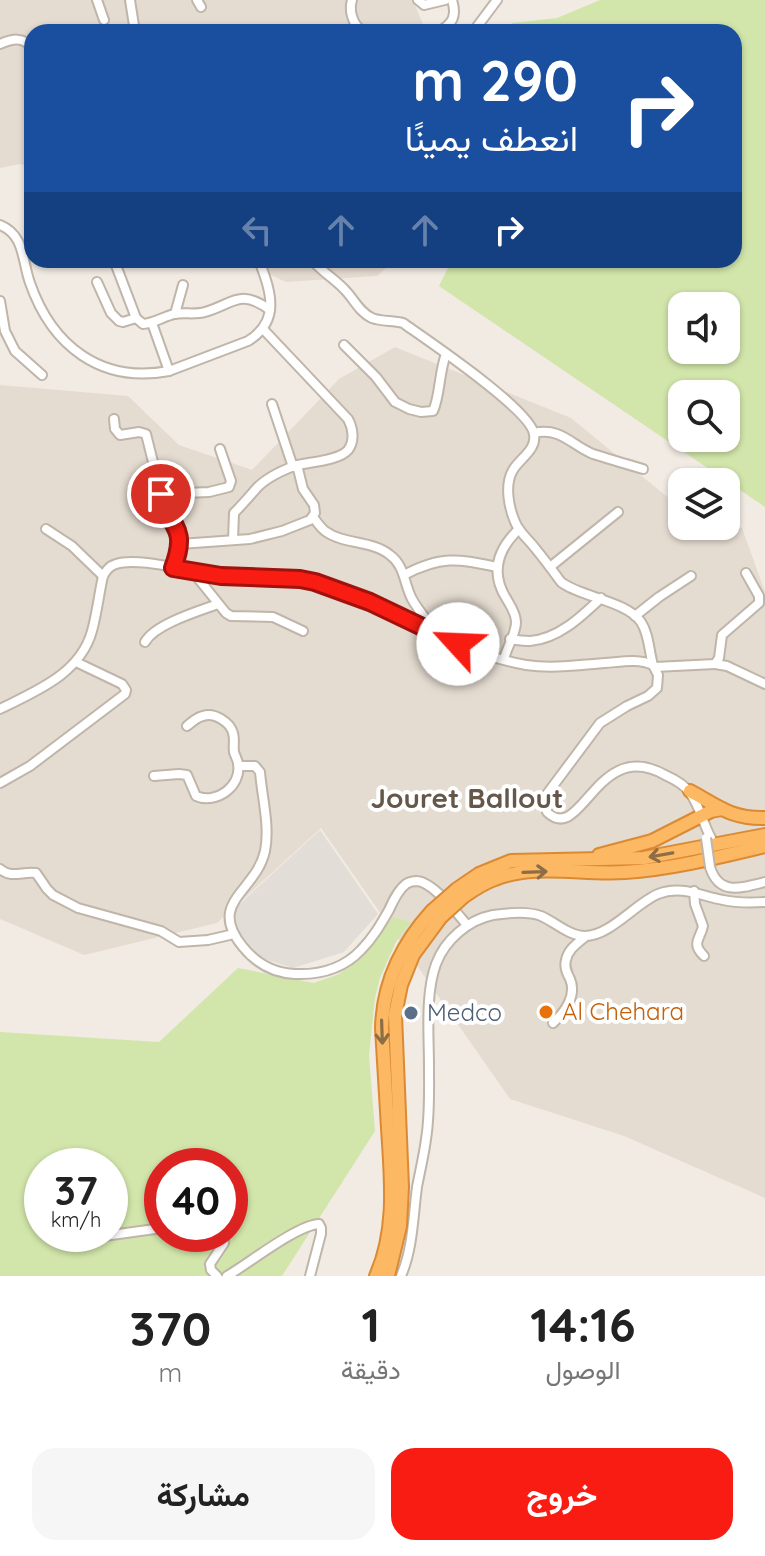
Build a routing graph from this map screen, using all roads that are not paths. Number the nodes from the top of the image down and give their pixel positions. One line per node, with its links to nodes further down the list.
1 (97, 0): 8 (street)
2 (130, 0): 9 (street)
3 (352, 0): 10 (street)
4 (418, 0): 5 (street)
5 (445, 0)
6 (452, 0): 11 (street)
7 (497, 0): 12 (street)
8 (104, 20)
9 (134, 24)
10 (355, 24)
11 (450, 24)
12 (479, 24)
13 (24, 40): 14 (street)
14 (0, 44)
15 (0, 225): 16 (street)
16 (24, 262)
17 (25, 268): 31 (street)
18 (117, 268): 26 (street)
19 (262, 268): 24 (street)
20 (319, 268): 30 (street)
21 (97, 282): 26 (street)
22 (183, 285): 25 (street)
23 (0, 301): 32 (street)
24 (270, 310): 25 (street); 28 (street)
25 (175, 314): 27 (street)
26 (136, 318): 27 (street)
27 (152, 323): 31 (street)
28 (263, 329): 31 (street); 37 (street)
29 (344, 345): 30 (street)
30 (446, 354): 35 (street)
31 (169, 371)
32 (42, 375)
33 (272, 404): 37 (street)
34 (114, 419): 39 (street)
35 (534, 433): 38 (street); 43 (street)
36 (220, 449): 39 (street)
37 (295, 466): 41 (street); 44 (street)
38 (643, 469)
39 (161, 494): 45 (street)
40 (618, 512): 47 (street)
41 (313, 517): 44 (street); 51 (street)
42 (46, 529): 52 (street)
43 (519, 529): 46 (street); 47 (street)
44 (233, 540): 45 (street)
45 (180, 544): 48 (street)
46 (497, 567): 51 (street); 59 (street)
47 (550, 567): 54 (street)
48 (173, 568): 49 (street); 52 (street)
49 (193, 572): 55 (street); 58 (street)
50 (746, 573): 63 (street)
51 (404, 575): 58 (street)
52 (103, 576): 62 (street)
53 (691, 576): 56 (street)
54 (601, 598): 56 (street); 59 (street)
55 (218, 604): 57 (street); 60 (street)
56 (635, 616): 64 (street)
57 (303, 631)
58 (438, 635): 61 (street)
59 (510, 639): 61 (street)
60 (145, 642)
61 (504, 659): 64 (street)
62 (76, 662): 66 (street); 70 (street)
63 (715, 664): 64 (street); 65 (street)
64 (654, 666): 71 (street)
65 (765, 684)
66 (0, 709)
67 (187, 726): 68 (street)
68 (239, 766): 69 (street); 85 (street)
69 (154, 776)
70 (0, 783)
71 (690, 791): 72 (highway); 73 (street)
72 (722, 809): 73 (highway); 74 (highway)
73 (702, 816): 77 (highway); 79 (street, bridge)
74 (765, 818)
75 (765, 835): 77 (highway, one-way to 77)
76 (765, 849): 81 (highway, one-way to 76)
77 (585, 860): 81 (highway)
78 (0, 869): 85 (street)
79 (765, 880)
80 (694, 891): 82 (street); 86 (street); 87 (street)
81 (460, 893): 83 (highway, bridge)
82 (765, 902)
83 (437, 914): 93 (highway, one-way to 93); 94 (highway)
84 (467, 925): 85 (street); 86 (street); 95 (street)
85 (234, 934)
86 (586, 936): 88 (street)
87 (704, 956)
88 (553, 1023)
89 (218, 1252): 90 (street)
90 (217, 1276)
91 (227, 1276): 92 (street)
92 (310, 1276)
93 (376, 1276)
94 (388, 1276)
95 (401, 1276)

